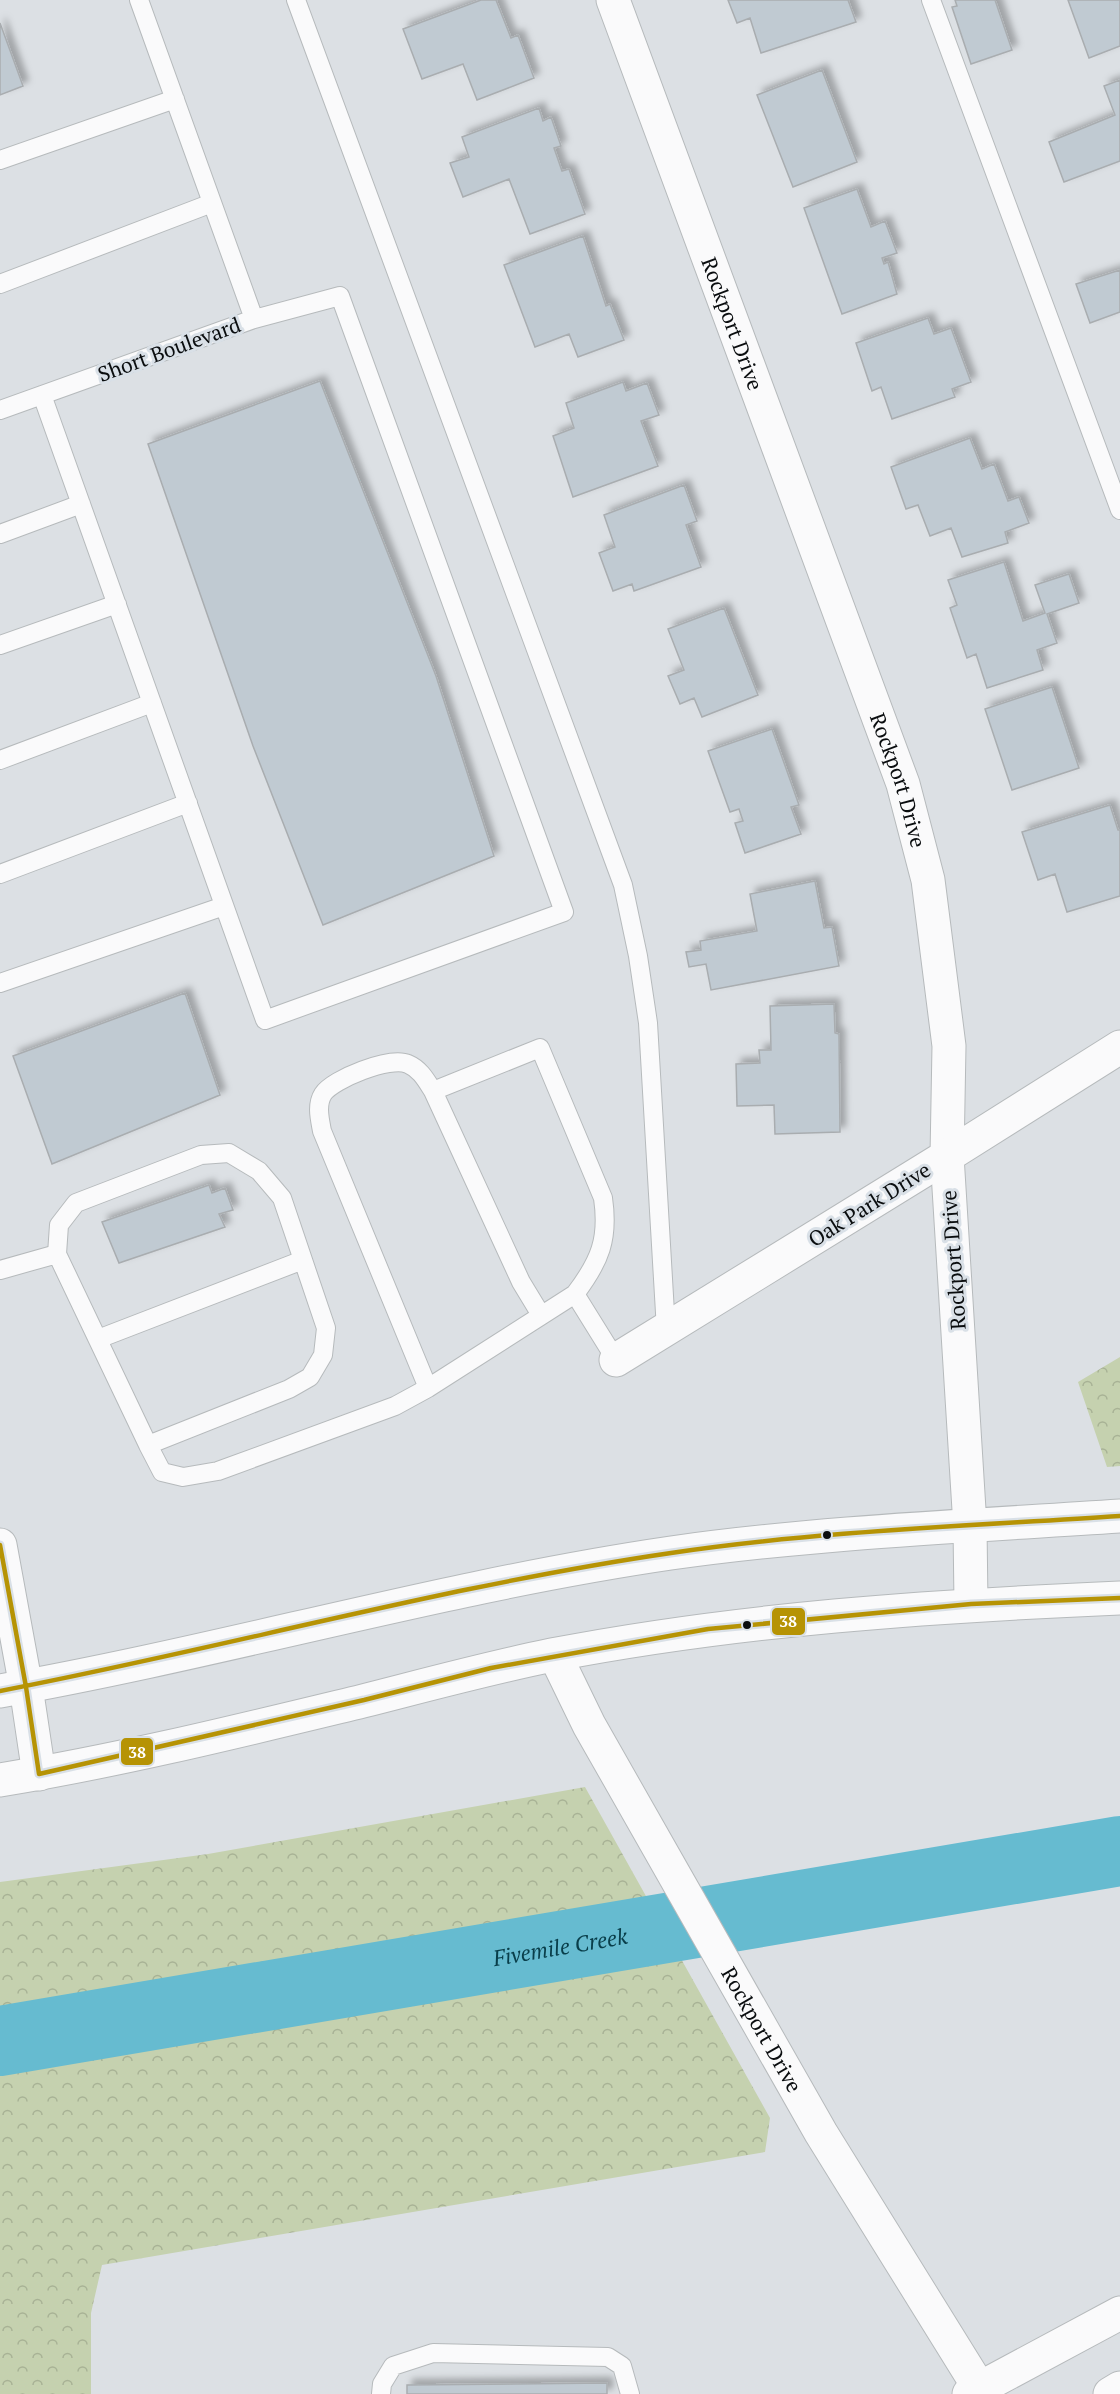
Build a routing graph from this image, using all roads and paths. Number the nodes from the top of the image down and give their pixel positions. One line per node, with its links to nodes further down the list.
1 (139, 0): 5 (lane)
2 (296, 0): 31 (lane)
3 (613, 0): 25 (street, Rockport Drive)
4 (931, 0): 13 (lane)
5 (175, 99): 6 (lane); 7 (lane)
6 (0, 160)
7 (212, 203): 8 (lane); 9 (lane)
8 (0, 284)
9 (254, 319): 10 (lane, Short Boulevard); 21 (lane, Short Boulevard)
10 (42, 395): 11 (lane, Short Boulevard); 12 (lane)
11 (0, 410)
12 (81, 504): 14 (lane); 15 (lane)
13 (1120, 510)
14 (0, 534)
15 (117, 604): 16 (lane); 17 (lane)
16 (0, 645)
17 (152, 703): 18 (lane); 19 (lane)
18 (0, 760)
19 (188, 802): 20 (lane); 21 (lane)
20 (0, 874)
21 (224, 906): 22 (lane)
22 (0, 983)
23 (1120, 1047): 25 (street, Oak Park Drive)
24 (433, 1091): 29 (lane); 30 (lane); 34 (lane)
25 (947, 1156): 31 (street, Oak Park Drive); 37 (street, Rockport Drive)
26 (57, 1254): 27 (lane); 28 (lane); 32 (lane)
27 (303, 1260): 32 (lane); 35 (lane)
28 (0, 1270)
29 (575, 1294): 30 (lane); 33 (lane)
30 (541, 1315): 34 (lane)
31 (666, 1330): 33 (street, Oak Park Drive)
32 (98, 1339): 35 (lane)
33 (616, 1360)
34 (428, 1388): 35 (lane)
35 (148, 1444)
36 (1120, 1516): 37 (street)
37 (970, 1526): 40 (street, Rockport Drive); 42 (street)
38 (0, 1545): 42 (street)
39 (1120, 1599): 40 (street)
40 (971, 1604): 41 (street)
41 (555, 1655): 43 (street); 47 (street, Rockport Drive)
42 (13, 1689): 43 (street)
43 (39, 1773): 44 (street)
44 (0, 1780)
45 (1120, 2313): 47 (street)
46 (1120, 2388): 50 (street)
47 (977, 2392)
48 (381, 2394): 49 (lane)
49 (630, 2394)
50 (1110, 2394)

